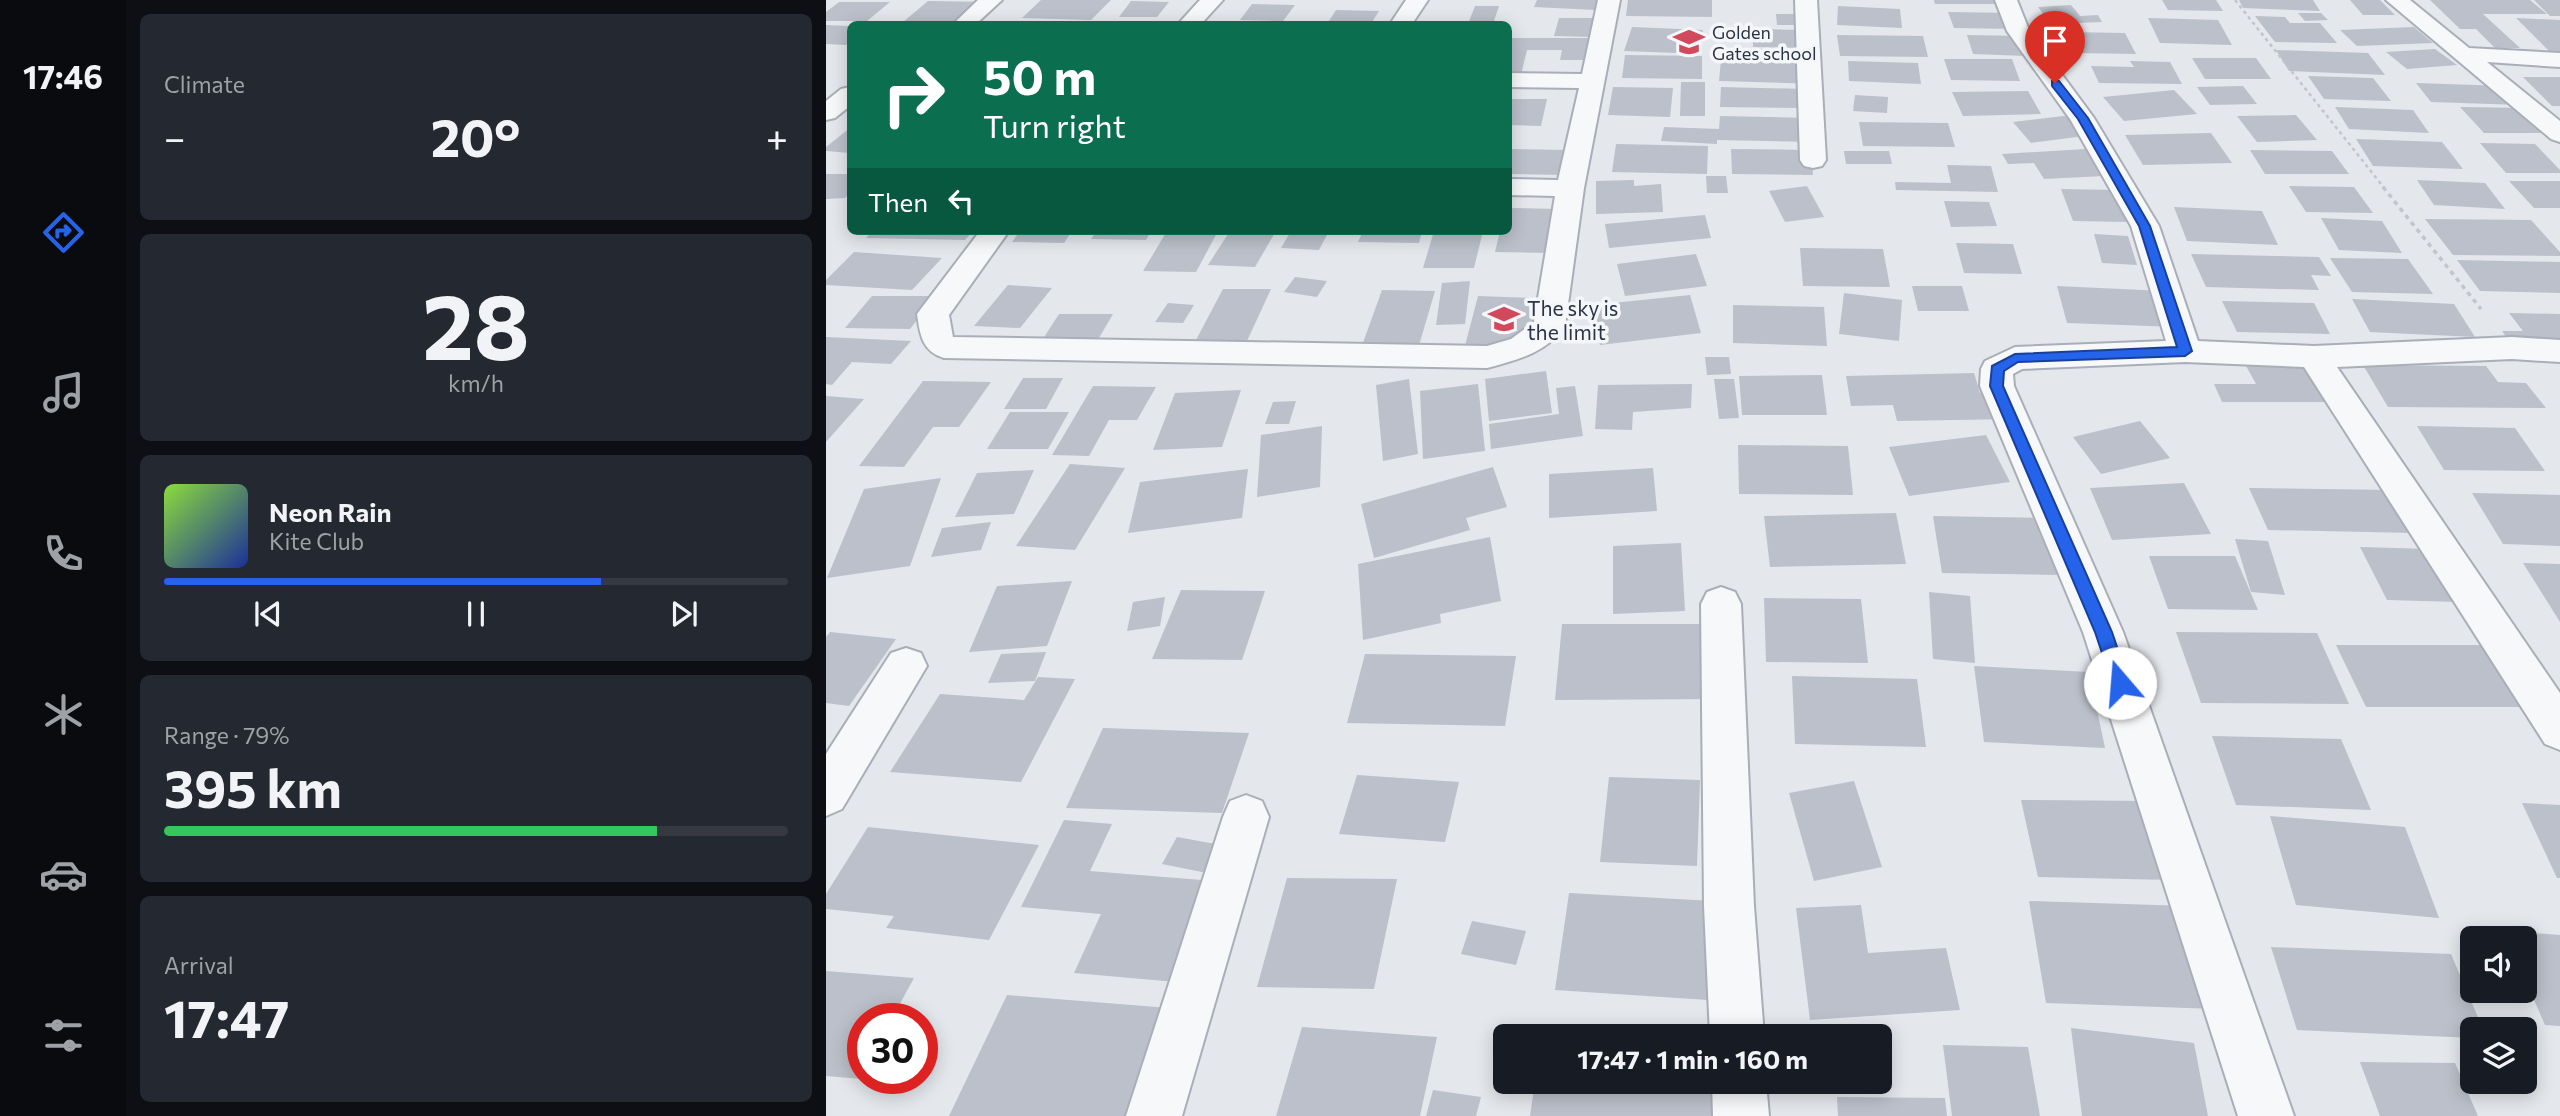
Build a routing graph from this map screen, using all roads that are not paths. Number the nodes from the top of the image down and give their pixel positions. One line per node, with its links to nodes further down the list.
1 (991, 0): 8 (street)
2 (1212, 0): 9 (street)
3 (1417, 0): 10 (street)
4 (1609, 0): 14 (street)
5 (1806, 0): 18 (street)
6 (2006, 0): 22 (street)
7 (2397, 0): 11 (street)
8 (967, 21)
9 (1192, 21)
10 (1403, 21)
11 (2462, 54): 12 (street); 17 (street)
12 (2560, 60)
13 (1512, 80): 14 (street)
14 (1593, 81): 20 (street)
15 (847, 96): 16 (street)
16 (826, 113)
17 (2560, 134)
18 (1813, 160)
19 (1512, 187): 20 (street)
20 (1570, 188): 21 (street)
21 (992, 235)
22 (2185, 351): 24 (street); 34 (street)
23 (2560, 352): 24 (street)
24 (2314, 357): 27 (street)
25 (1721, 604): 30 (street)
26 (906, 666): 28 (street)
27 (2560, 730)
28 (826, 794)
29 (1246, 817): 32 (street)
30 (1736, 1024)
31 (1740, 1094): 33 (street)
32 (1154, 1116)
33 (1741, 1116)
34 (2266, 1116)

